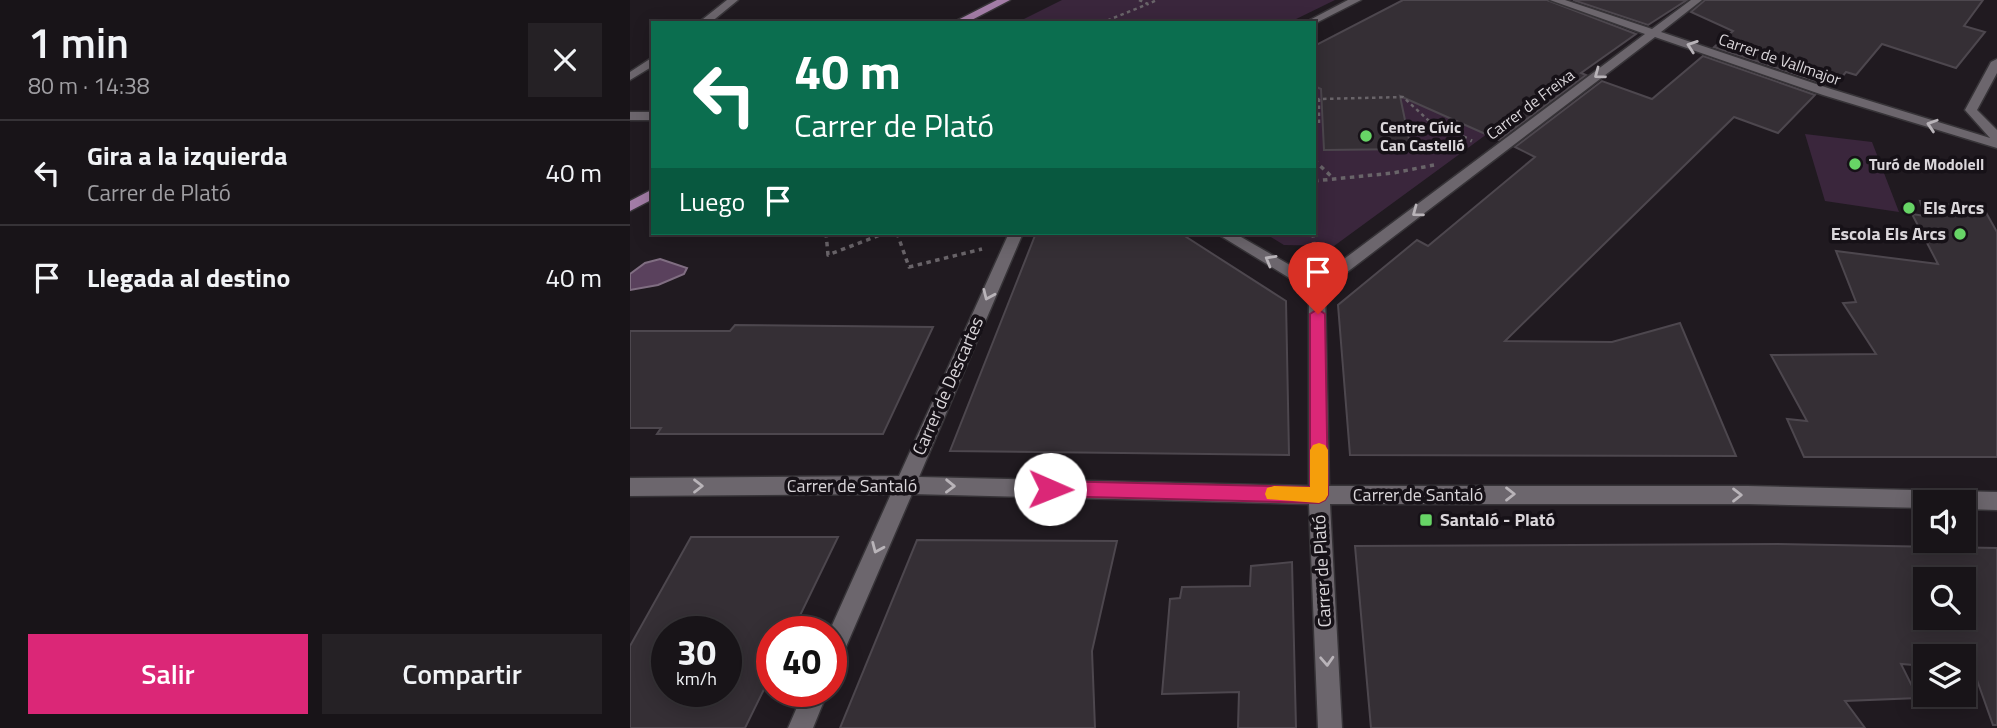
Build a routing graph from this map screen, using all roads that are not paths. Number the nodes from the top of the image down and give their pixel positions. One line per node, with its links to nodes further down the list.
1 (733, 0): 6 (street)
2 (1005, 0): 7 (main road)
3 (1356, 0): 8 (street)
4 (1555, 0): 9 (street, Carrer de Vallmajor)
5 (1697, 0): 9 (street, Carrer de Freixa)
6 (705, 21)
7 (961, 21)
8 (1313, 21)
9 (1653, 33): 16 (street, Carrer de Vallmajor, one-way to 9); 21 (street, Carrer de Freixa, one-way to 21)
10 (651, 62): 12 (street)
11 (1997, 62): 15 (street)
12 (630, 78)
13 (630, 116): 14 (street)
14 (651, 116)
15 (1997, 138)
16 (1997, 145)
17 (651, 194): 18 (main road)
18 (630, 207)
19 (1015, 235): 22 (street, Carrer de Descartes, one-way to 22)
20 (1226, 235): 21 (street, one-way to 20)
21 (1317, 287): 24 (street, Carrer de Plató)
22 (904, 485): 23 (street, Carrer de Santaló, one-way to 22); 24 (street, Carrer de Santaló, one-way to 24); 26 (street, Carrer de Descartes, one-way to 26)
23 (630, 487)
24 (1319, 495): 25 (street, Carrer de Santaló, one-way to 25); 29 (street, Carrer de Plató, one-way to 29)
25 (1997, 501)
26 (847, 618)
27 (809, 707): 28 (street)
28 (800, 728)
29 (1330, 728)

